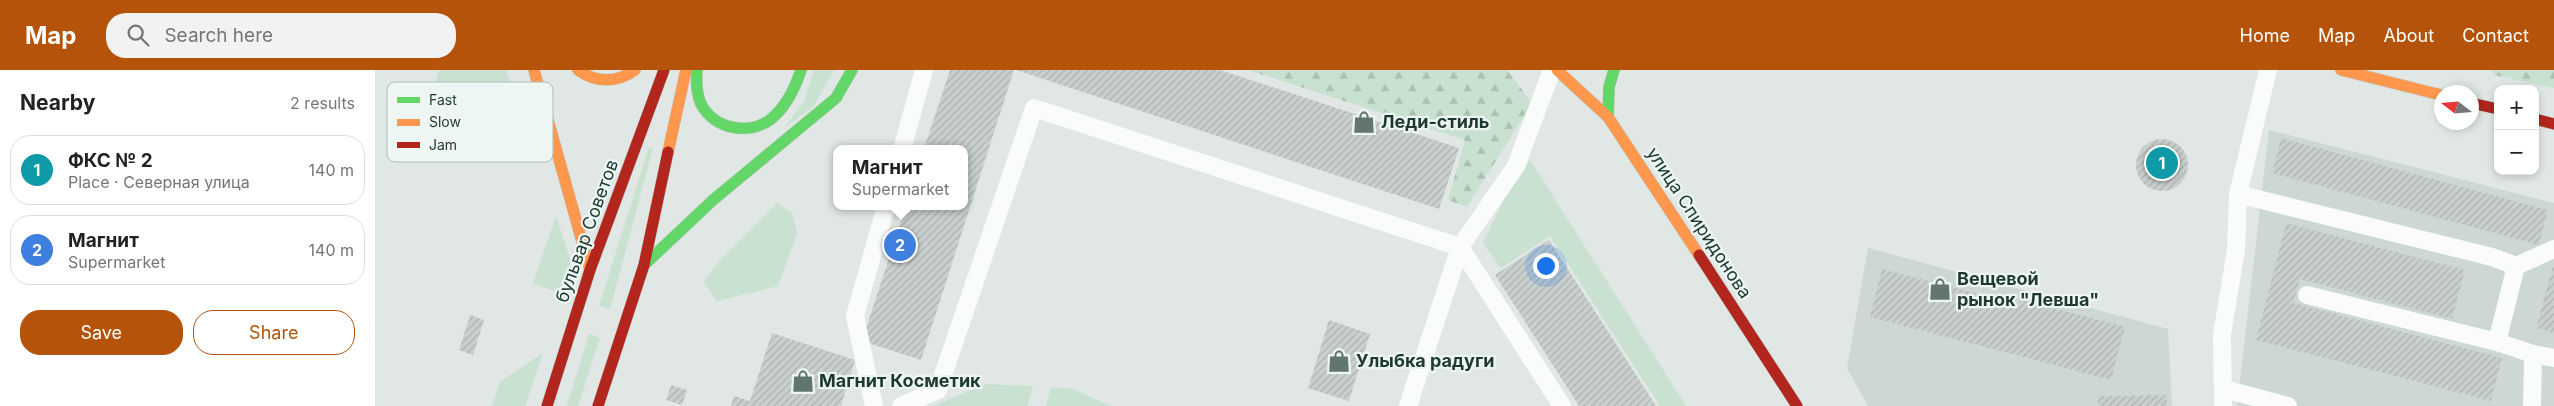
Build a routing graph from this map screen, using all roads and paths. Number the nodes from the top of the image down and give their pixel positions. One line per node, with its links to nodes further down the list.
1 (579, 70): 2 (street)
2 (635, 70)
3 (664, 70): 28 (street, бульвар Советов)
4 (686, 70): 26 (street)
5 (697, 70): 6 (street)
6 (801, 70)
7 (852, 70): 26 (street)
8 (924, 70): 21 (lane)
9 (1552, 70): 24 (lane)
10 (1557, 70): 17 (street, улица Спиридонова)
11 (1614, 70): 17 (street)
12 (2268, 70): 22 (lane)
13 (2341, 70): 14 (street)
14 (2434, 93)
15 (2479, 105): 16 (street)
16 (2494, 108)
17 (1608, 117): 40 (street, улица Спиридонова)
18 (2539, 120): 19 (street)
19 (2554, 124)
20 (553, 143): 28 (street)
21 (903, 145)
22 (2239, 194): 27 (lane); 33 (lane)
23 (885, 210): 36 (lane)
24 (1460, 247): 37 (lane); 38 (lane); 39 (lane)
25 (2554, 249): 27 (lane)
26 (644, 265): 35 (street)
27 (2516, 266): 30 (lane)
28 (590, 270): 34 (street, бульвар Советов)
29 (2307, 295): 30 (lane)
30 (2497, 342): 31 (lane)
31 (2533, 354): 32 (lane); 42 (lane)
32 (2554, 358)
33 (2223, 397): 41 (lane)
34 (547, 406)
35 (598, 406)
36 (874, 406)
37 (901, 406)
38 (1408, 406)
39 (1562, 406)
40 (1797, 406)
41 (2288, 406)
42 (2532, 406)

